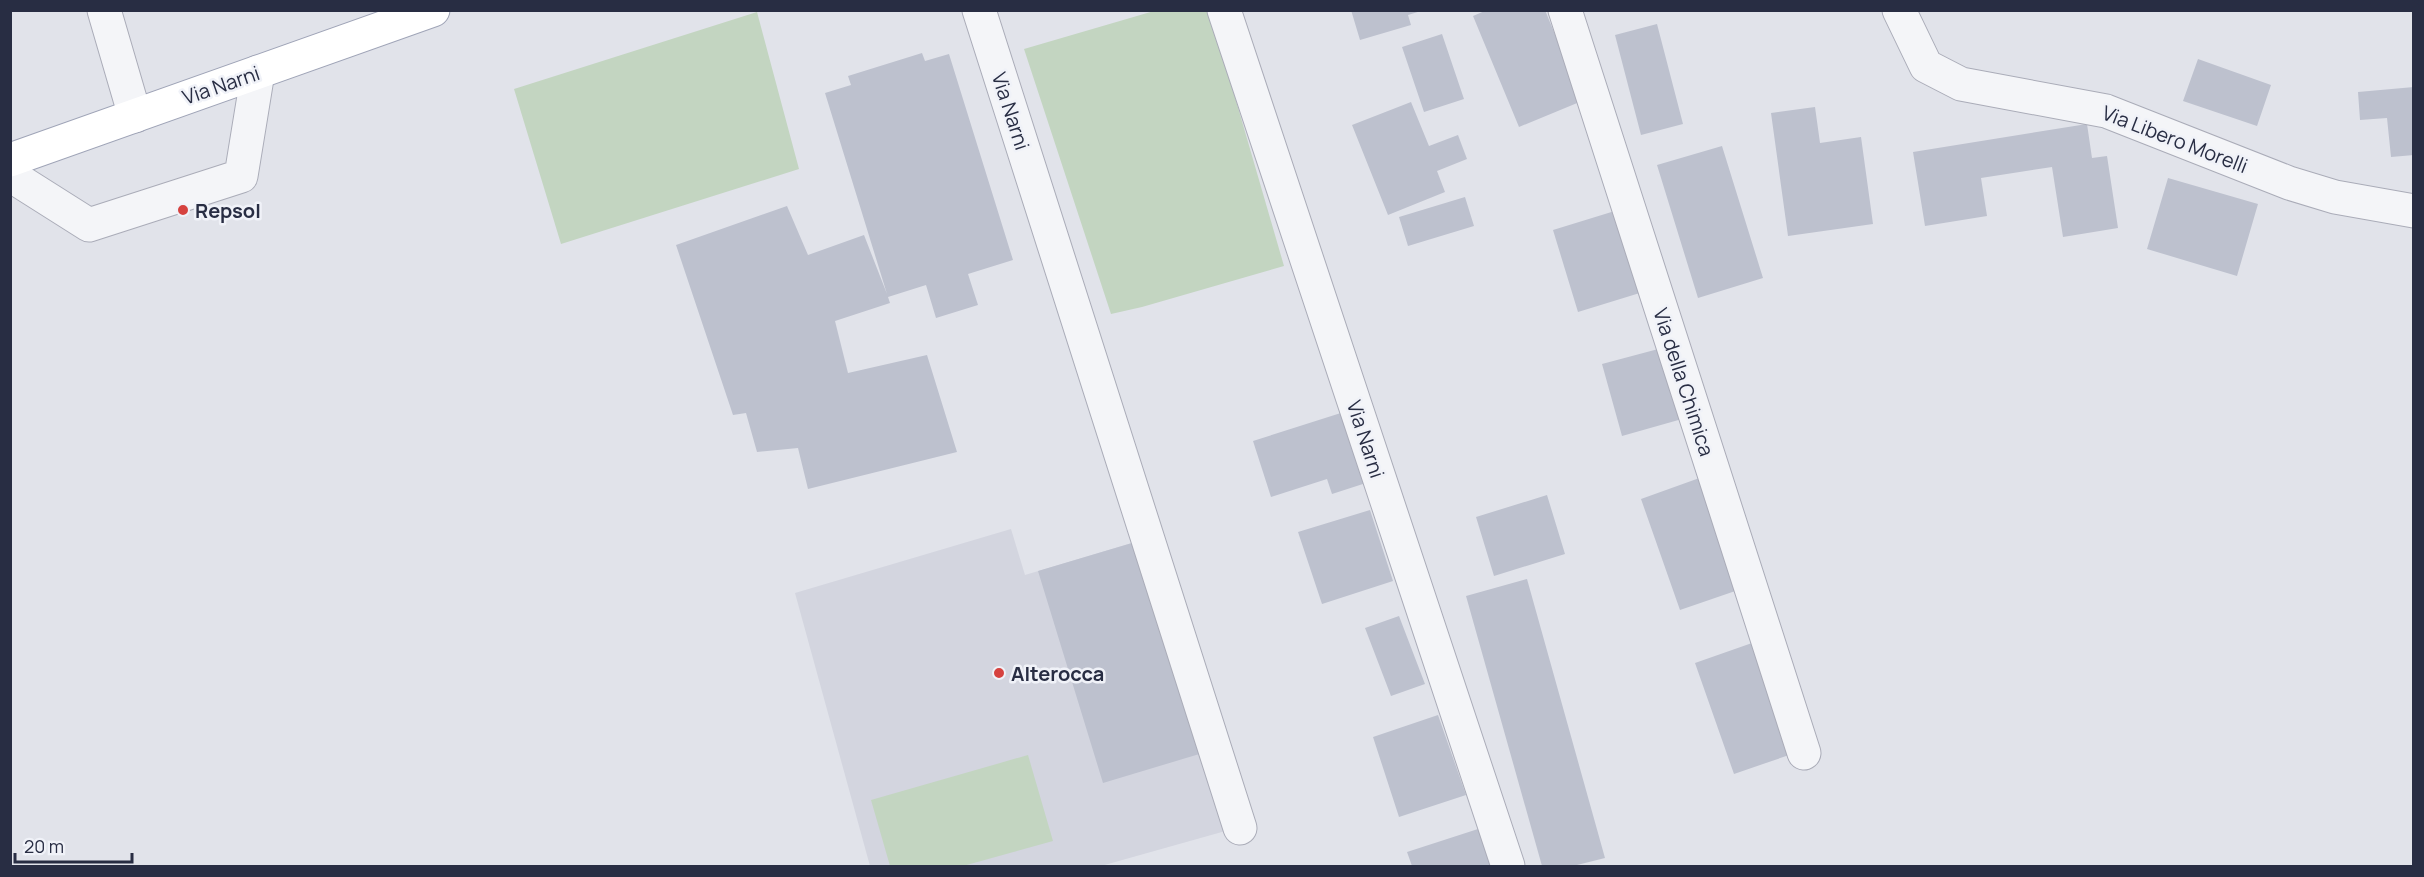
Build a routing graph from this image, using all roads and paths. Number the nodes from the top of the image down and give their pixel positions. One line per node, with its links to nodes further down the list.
1 (104, 10): 8 (street)
2 (432, 10): 7 (main road, Via Narni)
3 (979, 10): 13 (street, Via Narni)
4 (1224, 10): 14 (street, Via Narni)
5 (1564, 10): 12 (street, Via della Chimica)
6 (1899, 10): 11 (street, Via Libero Morelli)
7 (258, 72): 8 (main road, Via Narni); 10 (street)
8 (135, 116): 9 (main road, Via Narni)
9 (10, 160)
10 (10, 175)
11 (2414, 211)
12 (1804, 753)
13 (1240, 828)
14 (1508, 867)

